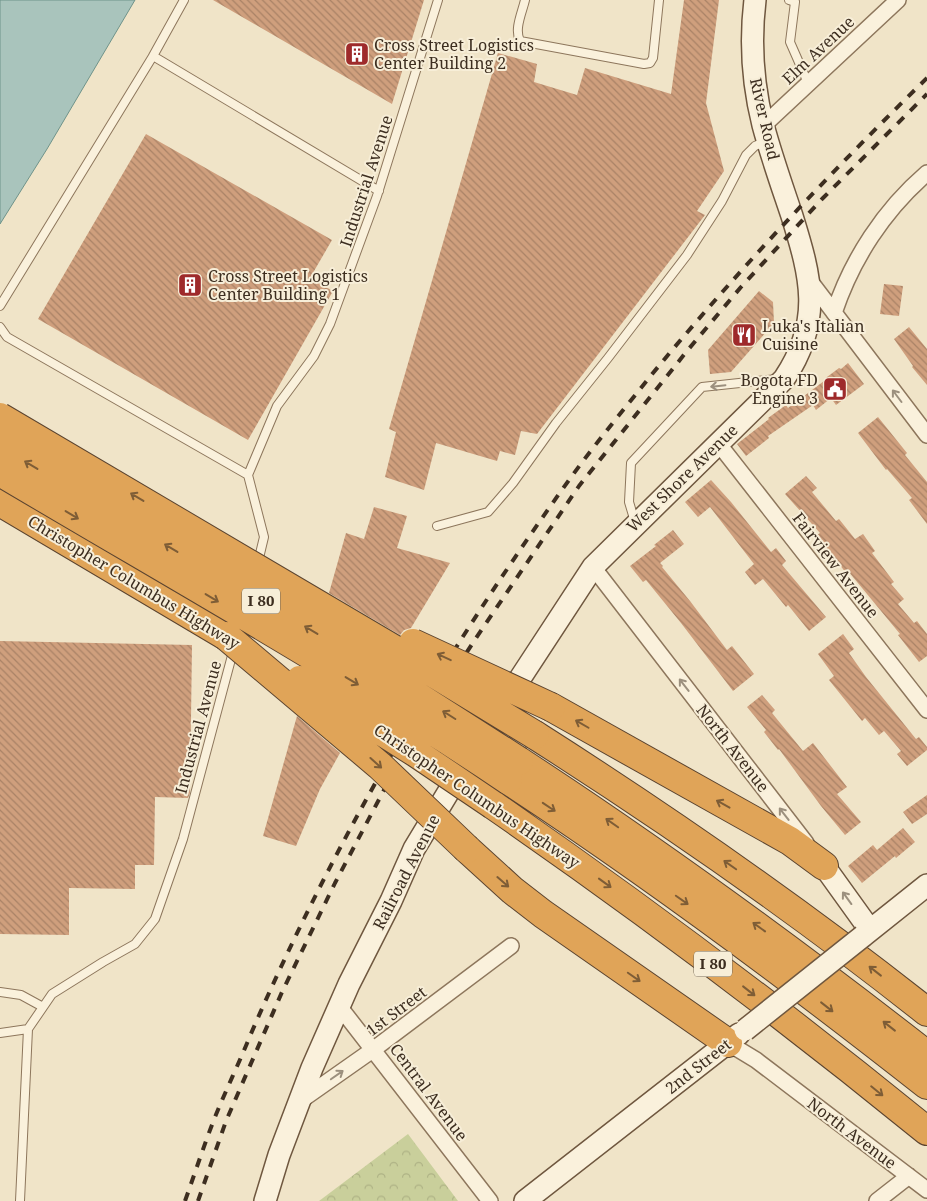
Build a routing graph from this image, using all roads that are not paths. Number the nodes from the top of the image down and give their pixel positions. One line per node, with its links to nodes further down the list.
1 (184, 0): 8 (lane)
2 (438, 0): 12 (lane, Industrial Avenue)
3 (525, 0): 4 (lane)
4 (660, 0)
5 (755, 0): 10 (main road, River Road)
6 (789, 0): 9 (lane)
7 (898, 0): 9 (street, Elm Avenue)
8 (153, 56): 12 (lane); 14 (lane)
9 (808, 83): 10 (street, Elm Avenue)
10 (766, 133): 13 (main road, River Road); 26 (lane)
11 (927, 173): 15 (street)
12 (379, 191): 23 (lane, Industrial Avenue)
13 (810, 281): 15 (street); 17 (main road, West Shore Avenue)
14 (0, 306)
15 (834, 313): 19 (street, one-way to 15)
16 (0, 327): 23 (lane)
17 (784, 379): 20 (main road, West Shore Avenue); 25 (lane, one-way to 25)
18 (0, 417): 28 (highway, I 80, one-way to 18, bridge)
19 (927, 435)
20 (718, 443): 25 (main road, West Shore Avenue); 30 (street, Fairview Avenue)
21 (0, 446): 31 (highway, Christopher Columbus Highway / I 80, one-way to 21, bridge)
22 (0, 472): 31 (highway, Christopher Columbus Highway / I 80, one-way to 31, bridge)
23 (248, 476): 28 (lane, Industrial Avenue)
24 (0, 502): 29 (highway, Christopher Columbus Highway / I 80)
25 (636, 524): 27 (main road, West Shore Avenue)
26 (437, 526)
27 (593, 567): 32 (street, North Avenue, one-way to 27); 37 (main road, Railroad Avenue)
28 (258, 579): 29 (lane, Industrial Avenue); 32 (highway, one-way to 28, bridge); 39 (highway, I 80, one-way to 28, bridge)
29 (235, 630): 38 (lane, Industrial Avenue); 42 (highway, one-way to 42, bridge); 47 (highway, Christopher Columbus Highway / I 80, one-way to 47, bridge)
30 (927, 710)
31 (514, 771): 44 (highway, Christopher Columbus Highway / I 80, one-way to 31); 45 (highway, Christopher Columbus Highway / I 80, one-way to 45)
32 (824, 866): 34 (main road, North Avenue, one-way to 32)
33 (927, 885): 34 (main road, 2nd Street)
34 (867, 933): 42 (main road, 2nd Street, bridge)
35 (511, 946): 43 (street, 1st Street)
36 (0, 992): 38 (lane)
37 (339, 1006): 43 (street, Central Avenue); 46 (main road, Railroad Avenue)
38 (43, 1007): 40 (lane, Industrial Avenue)
39 (927, 1012)
40 (28, 1030): 41 (lane); 50 (lane)
41 (0, 1033)
42 (736, 1036): 48 (street, North Avenue); 53 (main road, 2nd Street)
43 (374, 1049): 46 (street, 1st Street, one-way to 43); 52 (street, Central Avenue)
44 (927, 1056)
45 (927, 1085)
46 (300, 1101): 51 (main road, Railroad Avenue)
47 (927, 1131)
48 (909, 1176): 49 (street, North Avenue); 54 (street)
49 (927, 1190)
50 (20, 1201)
51 (265, 1201)
52 (490, 1201)
53 (525, 1201)
54 (877, 1201)

